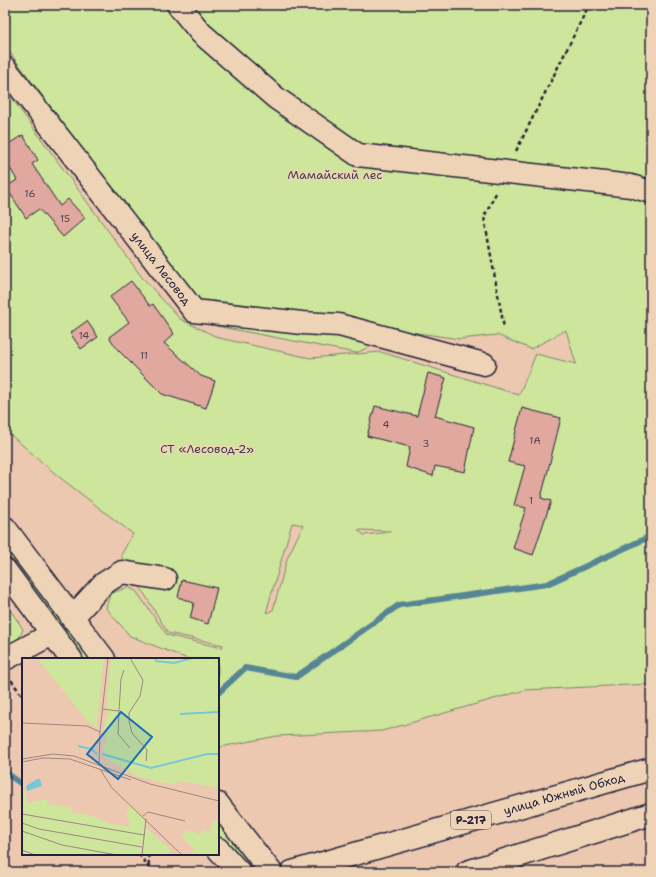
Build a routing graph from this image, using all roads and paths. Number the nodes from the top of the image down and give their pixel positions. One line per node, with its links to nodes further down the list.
1 (178, 5): 3 (street)
2 (5, 68): 4 (street, улица Лесовод)
3 (651, 192)
4 (484, 364)
5 (5, 528): 8 (street)
6 (5, 570): 9 (street)
7 (165, 579): 8 (street)
8 (72, 618): 11 (street)
9 (52, 634): 10 (street); 12 (street)
10 (70, 658)
11 (103, 658)
12 (6, 667): 13 (path)
13 (22, 695)
14 (651, 769): 24 (street, улица Южный Обход / Р-217)
15 (219, 805): 23 (street)
16 (651, 814): 25 (street)
17 (219, 850): 22 (street)
18 (140, 855): 20 (path)
19 (148, 855): 20 (path)
20 (149, 867): 21 (path)
21 (152, 872)
22 (239, 872)
23 (271, 872)
24 (292, 872)
25 (467, 872)

